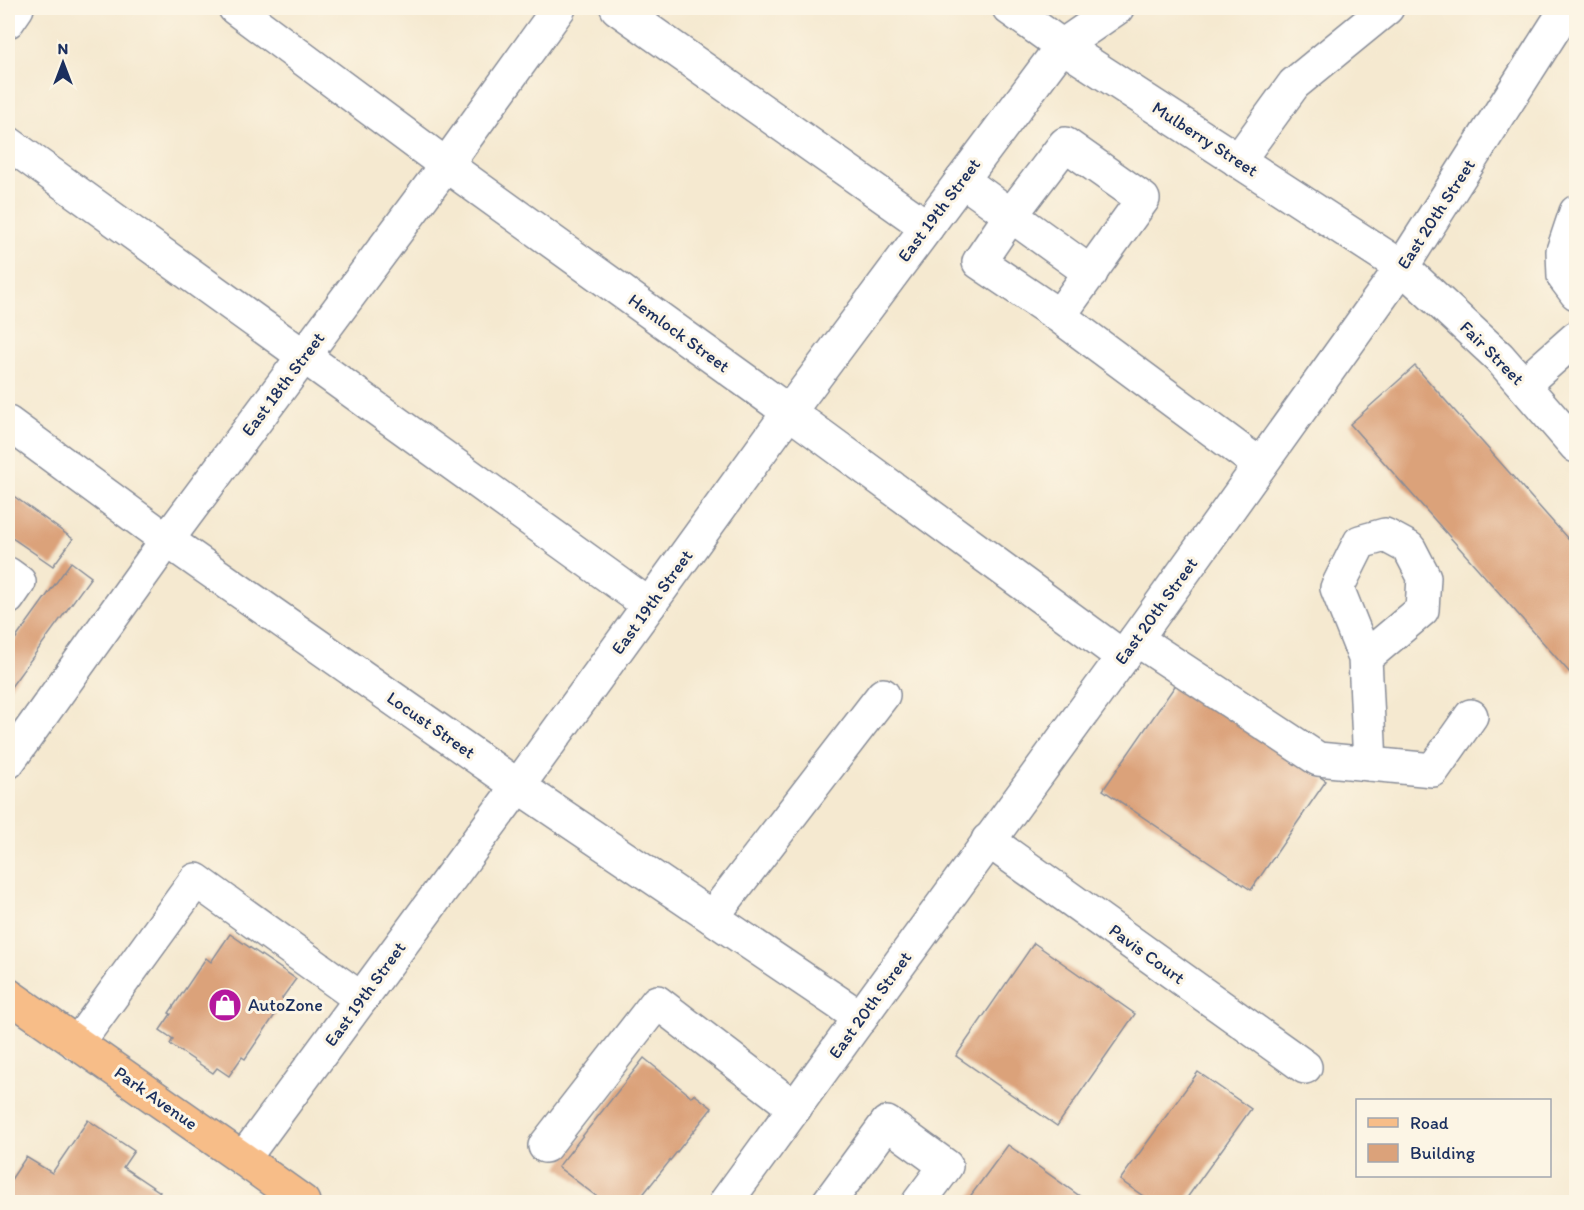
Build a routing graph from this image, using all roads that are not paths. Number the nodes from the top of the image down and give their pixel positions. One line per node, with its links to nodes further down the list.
1 (17, 8): 9 (street)
2 (235, 8): 13 (street, Hemlock Street)
3 (559, 8): 13 (street, East 18th Street)
4 (617, 8): 17 (street)
5 (1009, 8): 10 (street, Mulberry Street)
6 (1117, 8): 10 (street, East 19th Street)
7 (1386, 8): 12 (street)
8 (1567, 8): 18 (street, East 20th Street)
9 (8, 21)
10 (1062, 46): 12 (street, Mulberry Street); 14 (street, East 19th Street)
11 (8, 143): 23 (street)
12 (1238, 161): 18 (street, Mulberry Street)
13 (446, 165): 23 (street, East 18th Street); 25 (street, Hemlock Street)
14 (962, 180): 16 (street); 17 (street, East 19th Street)
15 (1576, 212): 20 (street)
16 (1011, 215): 19 (street); 19 (street); 21 (street)
17 (927, 227): 25 (street, East 19th Street)
18 (1402, 267): 24 (street, Fair Street); 28 (street, East 20th Street)
19 (1091, 273): 21 (street)
20 (1576, 293)
21 (1059, 316): 28 (street)
22 (1576, 338): 24 (street)
23 (304, 357): 29 (street, East 18th Street); 32 (street)
24 (1524, 384): 27 (street, Fair Street)
25 (789, 412): 32 (street, East 19th Street); 33 (street, Hemlock Street)
26 (8, 423): 29 (street, Locust Street)
27 (1576, 446)
28 (1260, 465): 33 (street, East 20th Street)
29 (167, 540): 37 (street, East 18th Street); 39 (street, Locust Street)
30 (8, 574): 31 (street)
31 (8, 598)
32 (649, 605): 39 (street, East 19th Street)
33 (1129, 648): 38 (street, Hemlock Street); 40 (street, East 20th Street)
34 (1365, 658): 38 (street)
35 (883, 694): 41 (street)
36 (1471, 716): 38 (street, Hemlock Street)
37 (8, 762)
38 (1370, 764)
39 (518, 786): 41 (street, Locust Street); 43 (street, East 19th Street)
40 (988, 840): 44 (street, East 20th Street); 46 (street, Pavis Court)
41 (712, 917): 44 (street, Locust Street)
42 (8, 995): 45 (main road, Park Avenue)
43 (361, 999): 45 (street); 49 (street, East 19th Street)
44 (861, 1018): 47 (street, East 20th Street)
45 (77, 1044): 49 (main road, Park Avenue)
46 (1305, 1067)
47 (795, 1108): 48 (street); 51 (street, East 20th Street)
48 (545, 1146)
49 (243, 1159): 50 (main road, Park Avenue)
50 (290, 1199)
51 (726, 1203)
52 (829, 1203): 53 (street)
53 (919, 1203)

